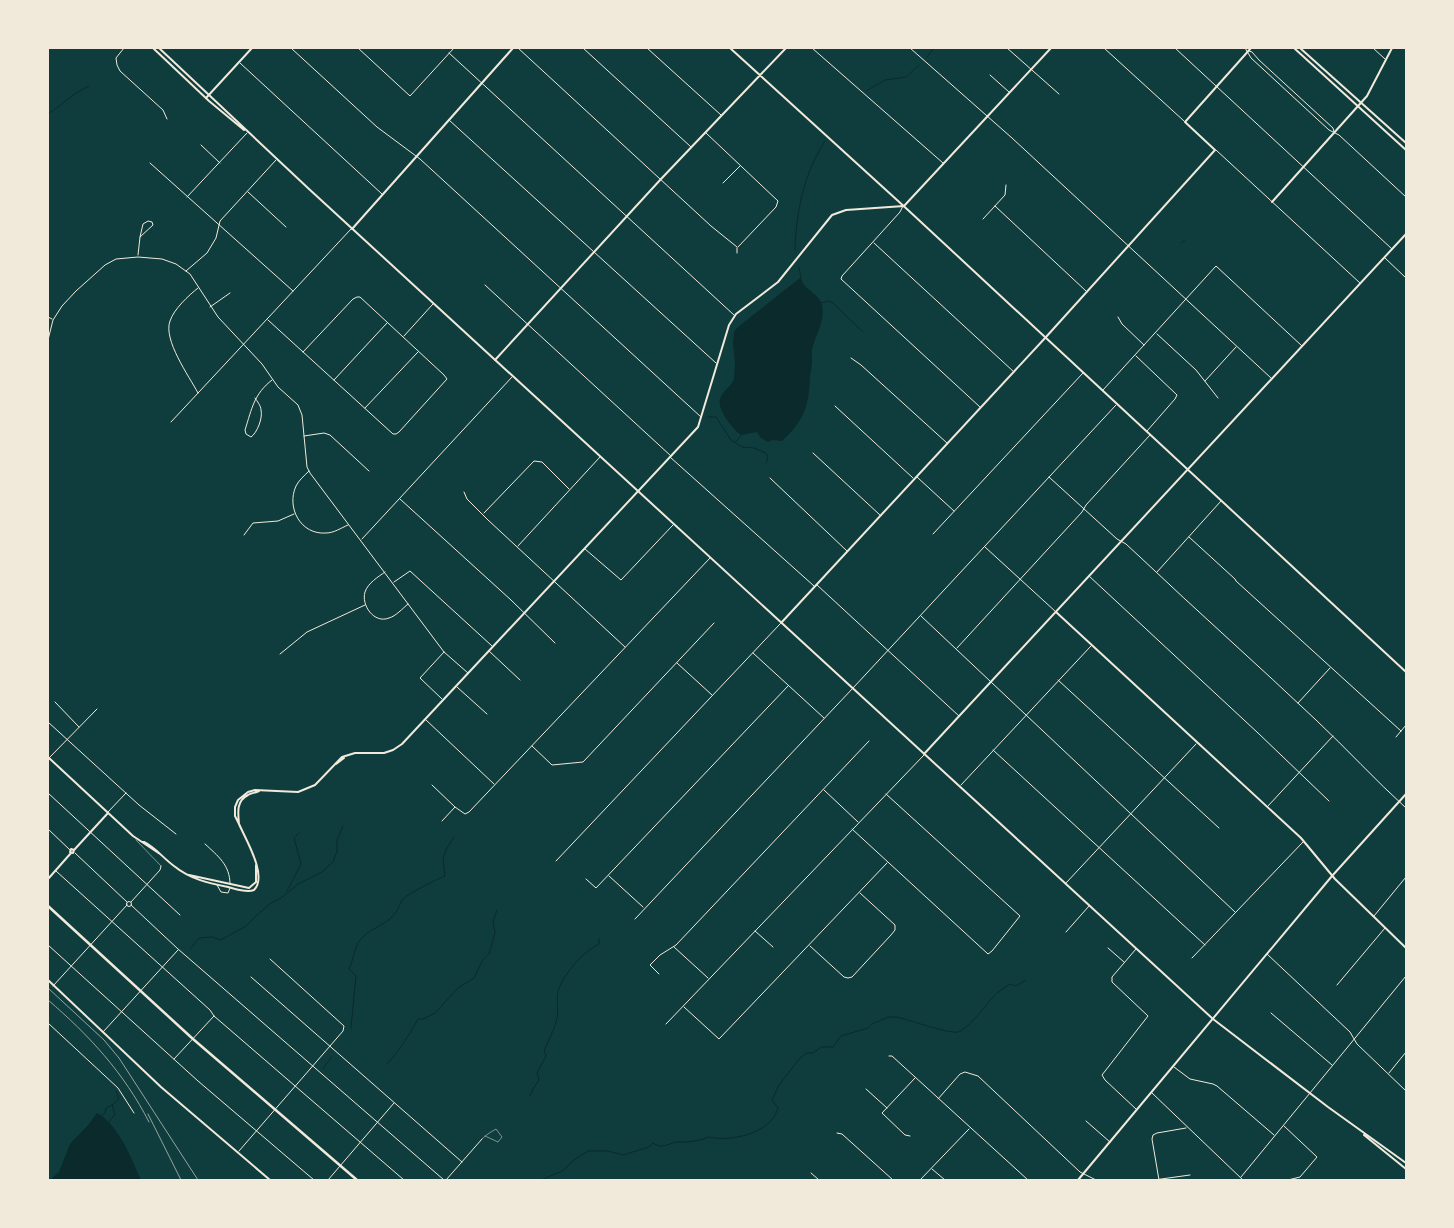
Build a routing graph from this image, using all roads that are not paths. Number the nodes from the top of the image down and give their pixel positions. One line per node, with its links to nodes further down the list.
1 (124, 48): 43 (street)
2 (153, 48): 38 (street)
3 (159, 48): 36 (street)
4 (252, 48): 29 (street)
5 (291, 48): 54 (street)
6 (358, 48): 27 (street)
7 (454, 48): 27 (street)
8 (513, 48): 33 (street)
9 (518, 48): 61 (street)
10 (583, 48): 51 (street)
11 (647, 48): 41 (street)
12 (730, 48): 31 (street)
13 (786, 48): 31 (street)
14 (812, 48): 58 (street)
15 (910, 48): 42 (street)
16 (1008, 48): 30 (street)
17 (1051, 48): 30 (street)
18 (1104, 48): 45 (street)
19 (1175, 48): 34 (street)
20 (1245, 48): 26 (street)
21 (1251, 48): 26 (street)
22 (1294, 48): 40 (street)
23 (1300, 48): 39 (street)
24 (1372, 48): 28 (street)
25 (1392, 48): 28 (street)
26 (1248, 51): 34 (street); 48 (street); 48 (street)
27 (449, 53): 33 (street)
28 (1386, 60): 39 (street)
29 (239, 62): 36 (street); 65 (street)
30 (1031, 69): 35 (street); 37 (street)
31 (759, 75): 41 (street); 69 (street)
32 (990, 75): 35 (street)
33 (481, 83): 44 (street); 71 (street)
34 (1217, 86): 45 (street); 60 (street)
35 (1009, 93): 42 (street)
36 (210, 94): 38 (street); 46 (street)
37 (1059, 94)
38 (206, 98): 46 (street)
39 (1361, 102): 40 (street); 49 (street)
40 (1358, 106): 48 (street); 53 (street)
41 (721, 115): 47 (street)
42 (987, 116): 58 (street); 79 (street)
43 (167, 119)
44 (449, 119): 54 (street); 82 (street)
45 (1185, 122): 52 (street)
46 (248, 132): 55 (street); 56 (street)
47 (706, 132): 51 (street); 59 (street)
48 (1334, 132): 60 (street); 67 (street)
49 (1406, 143)
50 (201, 144): 56 (street)
51 (692, 147): 61 (street)
52 (1215, 150): 68 (street); 79 (street)
53 (1406, 150)
54 (417, 156): 65 (street); 91 (street)
55 (277, 160): 64 (street); 75 (street)
56 (220, 162): 66 (street)
57 (150, 163): 66 (street)
58 (943, 164): 69 (street)
59 (741, 165): 62 (street); 80 (street)
60 (1304, 167): 68 (street); 81 (street)
61 (661, 179): 71 (street); 80 (street)
62 (723, 184)
63 (1006, 185): 70 (street)
64 (247, 192): 73 (street); 74 (street)
65 (382, 194): 75 (street)
66 (187, 197): 73 (street)
67 (1406, 197)
68 (1272, 202): 88 (street)
69 (904, 206): 78 (street); 98 (street); 107 (street)
70 (995, 206): 72 (street); 93 (street)
71 (627, 216): 82 (street); 98 (street)
72 (983, 219)
73 (219, 226): 86 (street); 92 (street)
74 (286, 227)
75 (352, 229): 92 (street); 96 (street)
76 (1406, 234): 81 (street)
77 (140, 237): 77 (street); 84 (street)
78 (873, 242): 119 (street); 133 (street)
79 (1128, 246): 93 (street); 95 (street)
80 (737, 248): 83 (street)
81 (1392, 249): 85 (street)
82 (594, 252): 91 (street); 118 (street)
83 (737, 253)
84 (138, 257): 86 (street); 101 (street)
85 (1384, 258): 87 (street); 88 (street)
86 (186, 271): 90 (street)
87 (1406, 278)
88 (1361, 284): 112 (street)
89 (485, 285): 104 (street)
90 (198, 288): 97 (street); 127 (street)
91 (561, 288): 104 (street); 134 (street)
92 (294, 291): 102 (street)
93 (1087, 292): 107 (street)
94 (230, 293): 97 (street)
95 (1186, 299): 105 (street); 111 (street); 112 (street)
96 (434, 304): 106 (street); 117 (street)
97 (210, 307): 110 (street)
98 (734, 315): 118 (street)
99 (48, 317): 101 (street)
100 (1118, 317): 109 (street)
101 (53, 320): 108 (street)
102 (268, 320): 110 (street); 114 (street)
103 (388, 323): 106 (street); 114 (street); 124 (street)
104 (528, 325): 117 (street); 141 (street)
105 (1156, 333): 109 (street); 125 (street)
106 (403, 337): 113 (street)
107 (1046, 337): 119 (street); 120 (street)
108 (48, 340)
109 (1144, 345): 115 (street)
110 (244, 346): 123 (street); 127 (street)
111 (1237, 346): 122 (street); 125 (street)
112 (1302, 346): 122 (street)
113 (418, 351): 132 (street); 132 (street)
114 (303, 352): 124 (street)
115 (1135, 355): 126 (street); 136 (street)
116 (851, 358): 139 (street)
117 (495, 360): 121 (street)
118 (718, 363): 134 (street)
119 (1014, 372): 133 (street)
120 (1083, 372): 126 (street); 156 (street)
121 (512, 376): 142 (street); 153 (street)
122 (1271, 379): 144 (street)
123 (273, 380): 128 (street); 138 (street)
124 (334, 380): 132 (street)
125 (1205, 381): 129 (street)
126 (1103, 391): 130 (street)
127 (199, 394): 135 (street)
128 (256, 398): 128 (street)
129 (1218, 398)
130 (1117, 404): 136 (street); 147 (street)
131 (835, 406): 149 (street)
132 (365, 408)
133 (980, 408): 139 (street)
134 (702, 417): 141 (street)
135 (171, 422)
136 (1146, 432): 137 (street)
137 (1150, 435): 144 (street); 155 (street)
138 (304, 436): 143 (street); 145 (street)
139 (947, 444): 146 (street)
140 (812, 453): 159 (street)
141 (670, 456): 151 (street); 178 (street)
142 (600, 457): 150 (street); 151 (street)
143 (369, 470)
144 (1188, 470): 154 (street); 166 (street)
145 (309, 471): 157 (street); 160 (street)
146 (917, 476): 149 (street); 156 (street)
147 (1048, 477): 155 (street); 168 (street)
148 (770, 478): 170 (street)
149 (914, 479): 159 (street)
150 (570, 490): 158 (street); 167 (street)
151 (638, 491): 161 (street); 169 (street)
152 (464, 492): 158 (street)
153 (400, 498): 165 (street); 182 (street)
154 (1222, 501): 164 (street); 198 (street)
155 (1084, 509): 166 (street); 175 (street)
156 (954, 511): 162 (street)
157 (295, 514): 160 (street); 163 (street)
158 (484, 514): 167 (street)
159 (880, 515): 170 (street)
160 (349, 524): 165 (street)
161 (674, 524): 169 (street); 171 (street)
162 (933, 534)
163 (244, 535)
164 (1190, 537): 173 (street); 197 (street)
165 (362, 540): 172 (street)
166 (1121, 541): 173 (street); 174 (street)
167 (517, 546): 176 (street)
168 (984, 546): 175 (street); 183 (street)
169 (584, 548): 176 (street)
170 (847, 551): 178 (street)
171 (710, 558): 185 (street); 189 (street)
172 (386, 572): 177 (street); 180 (street)
173 (1156, 572): 209 (street)
174 (1089, 576): 181 (street); 229 (street)
175 (1020, 579): 181 (street); 190 (street)
176 (554, 581): 182 (street); 189 (street)
177 (394, 583): 179 (street); 188 (street)
178 (815, 586): 185 (street); 191 (street)
179 (409, 604): 180 (street); 193 (street)
180 (365, 605): 195 (street)
181 (1056, 612): 187 (street); 202 (street)
182 (523, 614): 186 (street); 188 (street)
183 (920, 615): 190 (street); 191 (street)
184 (714, 623): 196 (street)
185 (781, 623): 194 (street); 205 (street)
186 (555, 643)
187 (1092, 645): 201 (street); 224 (street)
188 (492, 647): 192 (street)
189 (625, 647): 225 (street)
190 (956, 648): 202 (street)
191 (888, 650): 205 (street); 212 (street)
192 (489, 651): 199 (street); 200 (street)
193 (444, 652): 199 (street); 207 (street)
194 (752, 653): 204 (street); 206 (street)
195 (280, 654)
196 (676, 662): 206 (street); 225 (street)
197 (1331, 667): 209 (street); 219 (street)
198 (1406, 672)
199 (468, 673): 203 (street)
200 (520, 680)
201 (1058, 680): 213 (street); 230 (street)
202 (991, 682): 212 (street); 213 (street)
203 (456, 686): 207 (street); 211 (street)
204 (788, 686): 214 (street); 263 (street)
205 (853, 688): 214 (street); 227 (street)
206 (712, 695): 258 (street)
207 (443, 700): 215 (street)
208 (54, 702): 218 (street)
209 (1298, 703): 220 (street)
210 (97, 708): 218 (street)
211 (487, 714)
212 (959, 716): 227 (street)
213 (1026, 716): 226 (street); 245 (street)
214 (824, 718): 279 (street)
215 (425, 720): 232 (street); 271 (street)
216 (48, 722): 222 (street)
217 (1406, 725): 219 (street)
218 (79, 727): 222 (street)
219 (1400, 731): 221 (street)
220 (1333, 736): 229 (street); 240 (street)
221 (1396, 737)
222 (67, 739): 228 (street); 236 (street)
223 (869, 741): 234 (street)
224 (1197, 742): 230 (street); 242 (street)
225 (532, 746): 232 (street)
226 (993, 750): 233 (street); 256 (street)
227 (924, 754): 233 (street); 237 (street)
228 (48, 759): 244 (street)
229 (1300, 772): 239 (street); 242 (street)
230 (1164, 778): 245 (street); 248 (street)
231 (432, 785): 241 (street)
232 (496, 785): 241 (street)
233 (960, 787): 269 (street)
234 (823, 790): 247 (street); 292 (street)
235 (48, 793): 251 (street)
236 (126, 793): 244 (street); 252 (street)
237 (886, 794): 247 (street); 259 (street)
238 (1406, 794): 240 (street)
239 (1329, 801)
240 (1399, 802): 243 (street); 264 (street)
241 (456, 807): 246 (street)
242 (1268, 807): 254 (street)
243 (1406, 808)
244 (108, 813): 251 (street); 253 (street)
245 (1131, 813): 256 (street); 280 (street)
246 (442, 821)
247 (858, 822): 250 (street)
248 (1219, 828)
249 (48, 829): 257 (street)
250 (852, 829): 259 (street); 286 (street)
251 (90, 831): 257 (street); 268 (street)
252 (176, 834)
253 (136, 838): 260 (lane); 262 (street)
254 (1303, 841): 264 (street); 280 (street)
255 (205, 844): 271 (street)
256 (1099, 847): 269 (street); 288 (street)
257 (72, 851): 261 (street); 273 (street)
258 (556, 861)
259 (887, 862): 272 (street)
260 (161, 866): 268 (street)
261 (55, 871): 266 (street); 284 (street)
262 (188, 875): 270 (street); 271 (street)
263 (608, 875): 267 (street); 279 (street)
264 (1332, 876): 282 (street); 298 (street)
265 (1406, 877): 282 (street)
266 (48, 879)
267 (586, 879)
268 (147, 884): 274 (street); 281 (street)
269 (1066, 884): 278 (street)
270 (217, 885): 271 (street); 271 (street)
271 (230, 886)
272 (859, 892): 290 (street); 290 (street)
273 (127, 902): 274 (street); 277 (street)
274 (131, 902): 275 (street)
275 (131, 905): 277 (street); 296 (street)
276 (48, 906): 289 (main road)
277 (127, 906): 284 (street)
278 (1089, 906): 287 (street); 297 (street)
279 (644, 908): 283 (street)
280 (1235, 912): 288 (street)
281 (180, 915)
282 (1374, 916): 285 (street)
283 (635, 919)
284 (112, 922): 289 (street); 303 (street)
285 (1385, 927): 295 (street); 309 (street)
286 (755, 931): 293 (street); 307 (street)
287 (1066, 932)
288 (1205, 944): 299 (street)
289 (90, 945): 302 (street); 311 (main road)
290 (809, 945): 312 (street)
291 (48, 946): 302 (street)
292 (674, 946): 304 (street); 307 (street)
293 (773, 947)
294 (1108, 948): 301 (street)
295 (1406, 948)
296 (178, 949): 303 (street); 327 (street)
297 (1136, 949): 301 (street); 316 (street)
298 (1267, 954): 316 (street); 320 (street)
299 (1192, 958)
300 (270, 959): 322 (street)
301 (1124, 963): 340 (street)
302 (71, 967): 310 (street); 313 (street)
303 (162, 968): 311 (street); 315 (street)
304 (659, 974)
305 (1406, 976): 320 (street)
306 (250, 978): 322 (street)
307 (709, 978): 312 (street)
308 (48, 980): 310 (street)
309 (1337, 985)
310 (53, 986): 319 (street)
311 (141, 990): 313 (street); 321 (main road)
312 (683, 1006): 318 (street)
313 (121, 1012): 319 (street); 325 (street)
314 (1271, 1013): 326 (street)
315 (214, 1016): 321 (street); 331 (street)
316 (1213, 1019): 328 (street); 335 (street)
317 (48, 1023): 341 (street)
318 (666, 1024)
319 (103, 1032): 356 (street)
320 (1354, 1038): 326 (street); 329 (street)
321 (193, 1039): 325 (street); 339 (main road)
322 (330, 1046): 327 (street); 337 (street)
323 (1406, 1052): 329 (street)
324 (889, 1056): 330 (street)
325 (174, 1060): 347 (street)
326 (1333, 1065): 335 (street)
327 (312, 1066): 331 (street); 343 (street)
328 (1173, 1066): 334 (street); 352 (street)
329 (1389, 1074): 333 (street)
330 (915, 1078): 336 (street); 338 (street)
331 (295, 1086): 339 (street); 355 (street)
332 (866, 1088): 338 (street)
333 (1406, 1091)
334 (1151, 1093): 340 (street); 346 (street)
335 (1310, 1094): 344 (street); 348 (street)
336 (938, 1099): 345 (street); 364 (street)
337 (395, 1103): 343 (street); 358 (street)
338 (887, 1108): 351 (street)
339 (275, 1109): 347 (street); 360 (main road)
340 (1137, 1110): 354 (street)
341 (134, 1113)
342 (1086, 1121): 354 (street)
343 (378, 1122): 355 (street); 372 (street)
344 (1284, 1126): 352 (street); 383 (street)
345 (970, 1128): 361 (street); 377 (street)
346 (1187, 1128): 366 (street); 381 (street)
347 (256, 1131): 356 (street); 368 (street)
348 (1360, 1131): 359 (street); 362 (street)
349 (837, 1133): 374 (street)
350 (485, 1136): 350 (lane); 353 (lane)
351 (910, 1136)
352 (1275, 1136): 366 (street)
353 (482, 1139): 358 (street)
354 (1110, 1142): 364 (street)
355 (361, 1143): 360 (street); 371 (street)
356 (238, 1153): 367 (street)
357 (1406, 1158): 359 (street)
358 (462, 1162): 372 (street)
359 (1405, 1162)
360 (340, 1166): 369 (street); 370 (main road)
361 (932, 1168): 375 (street); 376 (street)
362 (1406, 1169)
363 (811, 1174): 373 (street)
364 (1083, 1174): 378 (street); 379 (street)
365 (1190, 1175): 381 (street)
366 (1241, 1177): 382 (street)
367 (270, 1180)
368 (314, 1180)
369 (328, 1180)
370 (357, 1180)
371 (404, 1180)
372 (445, 1180)
373 (819, 1180)
374 (892, 1180)
375 (920, 1180)
376 (945, 1180)
377 (1028, 1180)
378 (1078, 1180)
379 (1096, 1180)
380 (1154, 1180): 381 (street)
381 (1159, 1180)
382 (1243, 1180)
383 (1288, 1180)

